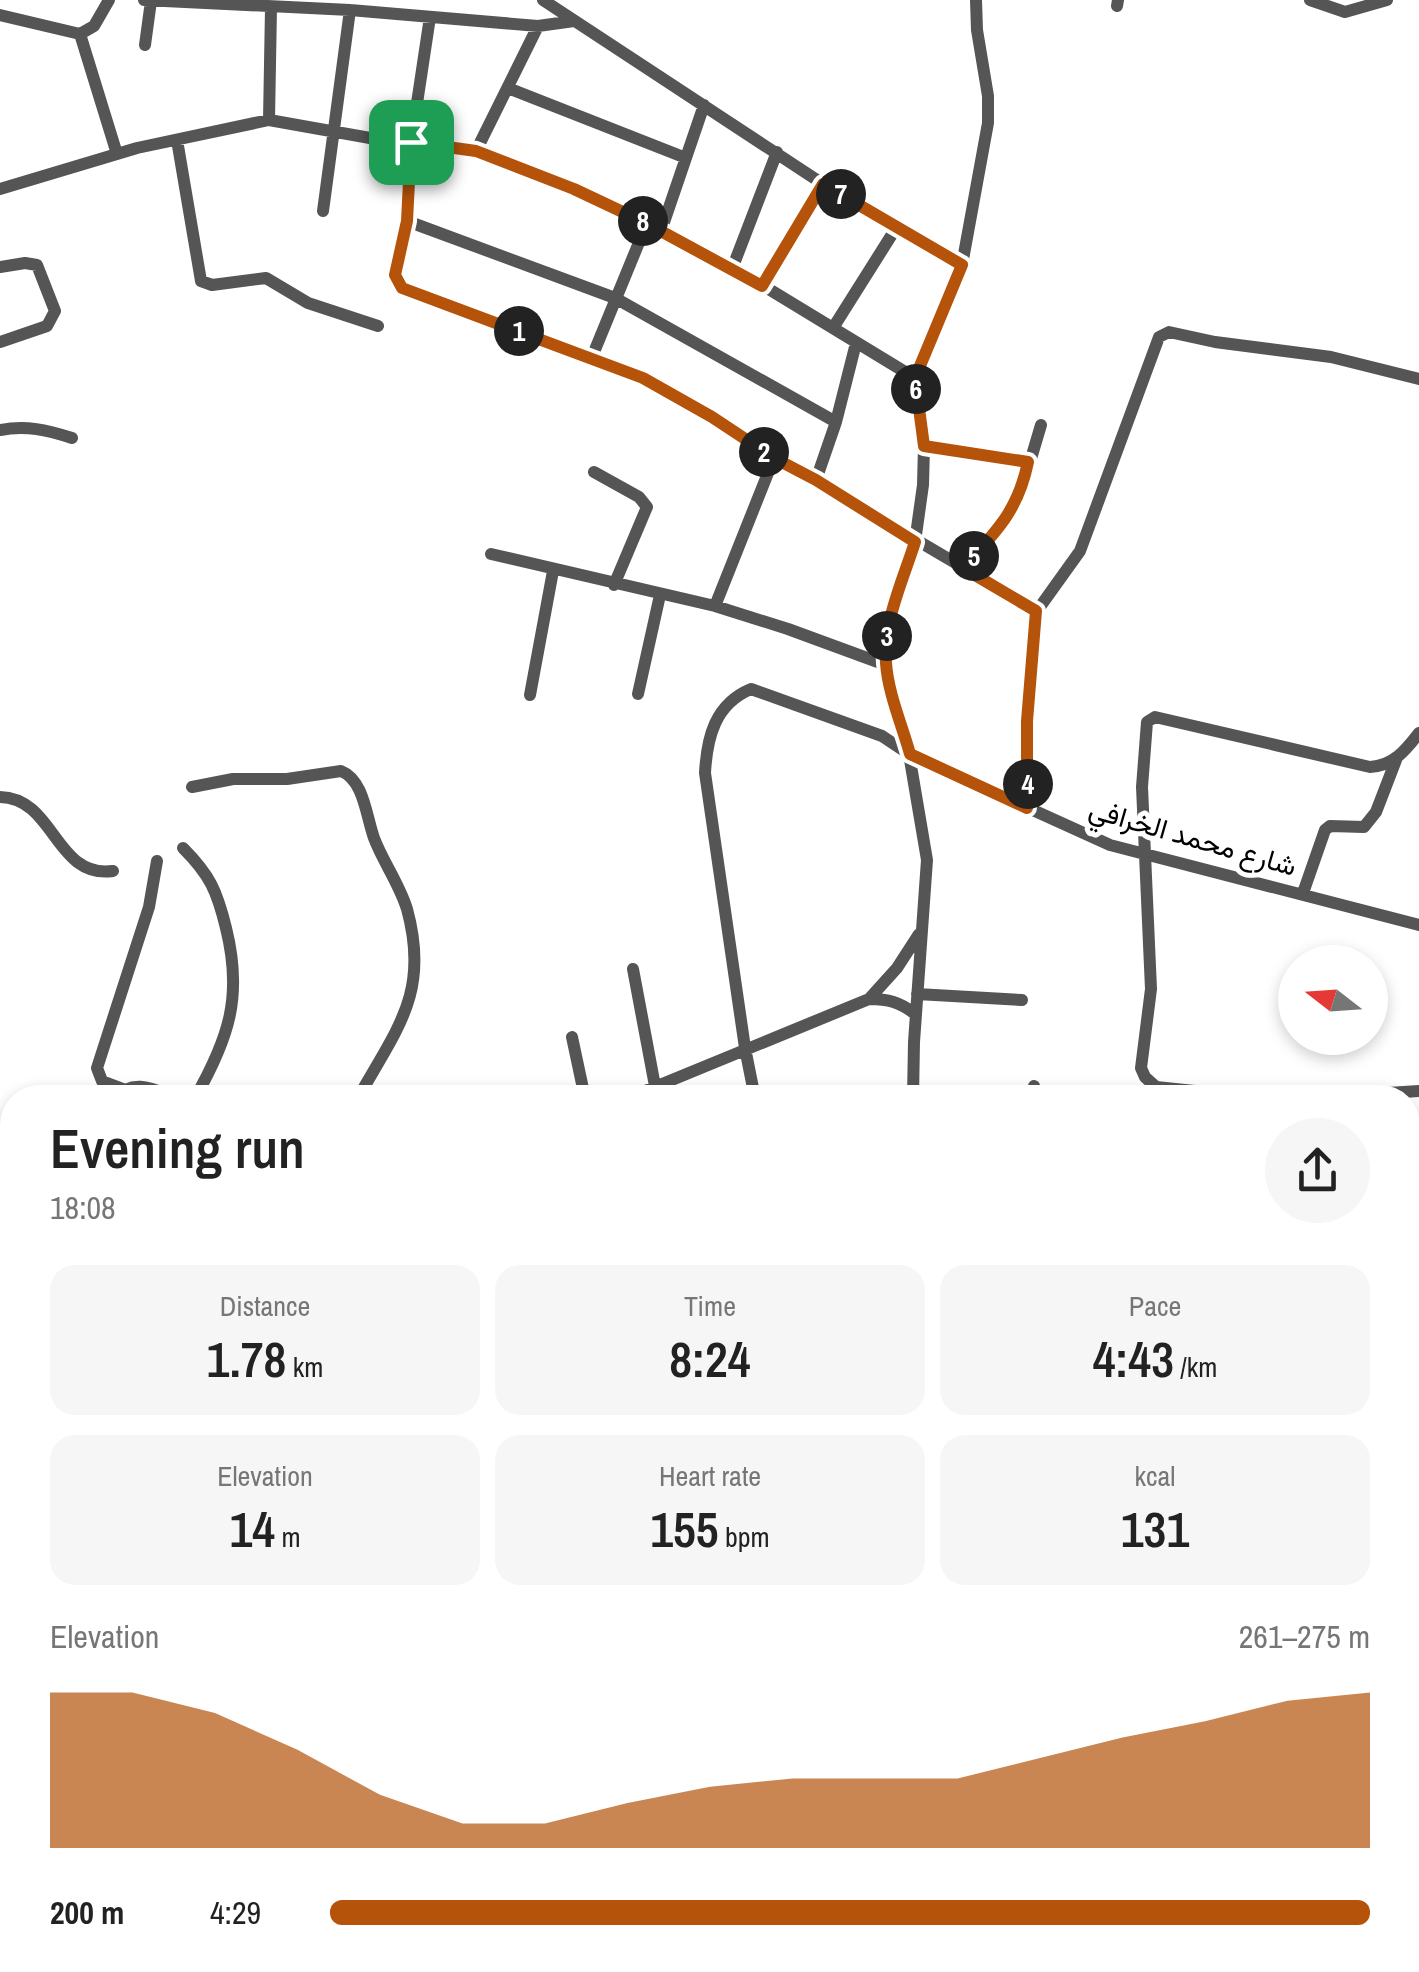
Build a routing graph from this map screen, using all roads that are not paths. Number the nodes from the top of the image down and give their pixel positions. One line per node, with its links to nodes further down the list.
1 (109, 0): 13 (street)
2 (542, 0): 11 (street)
3 (976, 0): 32 (street)
4 (1310, 0): 5 (street)
5 (1387, 0)
6 (147, 1): 7 (street); 14 (street)
7 (271, 8): 8 (street); 17 (street)
8 (350, 10): 10 (street); 18 (street)
9 (0, 15): 13 (street)
10 (430, 17): 12 (street); 20 (street)
11 (574, 22): 12 (street); 16 (street)
12 (538, 26): 15 (street)
13 (80, 34): 23 (street)
14 (144, 44)
15 (508, 88): 21 (street); 24 (street)
16 (704, 104): 22 (street); 24 (street)
17 (269, 120): 18 (street); 19 (street)
18 (333, 130): 20 (street); 27 (street)
19 (177, 140): 23 (street); 37 (street)
20 (411, 142): 21 (street); 28 (street)
21 (476, 151): 29 (street)
22 (777, 152): 25 (street); 34 (street)
23 (117, 154): 26 (street)
24 (686, 158): 31 (street)
25 (823, 184): 30 (street); 35 (street)
26 (0, 189)
27 (323, 211)
28 (407, 221): 36 (street); 41 (street)
29 (646, 223): 31 (street); 36 (street)
30 (896, 228): 32 (street); 38 (street)
31 (661, 231): 34 (street)
32 (962, 265): 42 (street)
33 (0, 267): 39 (street)
34 (732, 269): 35 (street)
35 (762, 286): 38 (street)
36 (615, 298): 41 (street); 44 (street)
37 (378, 326)
38 (833, 328): 40 (street)
39 (0, 342)
40 (856, 343): 42 (street); 44 (street)
41 (592, 357): 49 (street)
42 (915, 378): 48 (street)
43 (1419, 379): 60 (street)
44 (836, 422): 52 (street)
45 (1041, 425): 50 (street)
46 (0, 430): 47 (street)
47 (72, 438)
48 (924, 446): 50 (street); 53 (street)
49 (774, 458): 52 (street); 59 (street)
50 (1028, 462): 55 (street)
51 (594, 472): 57 (street)
52 (816, 480): 53 (street)
53 (915, 542): 55 (street); 61 (street)
54 (491, 554): 56 (street)
55 (963, 568): 60 (street)
56 (553, 571): 57 (street); 63 (street)
57 (614, 585): 58 (street)
58 (660, 595): 59 (street); 62 (street)
59 (715, 606): 61 (street)
60 (1036, 611): 69 (street)
61 (886, 666): 65 (street)
62 (638, 694)
63 (530, 695)
64 (1419, 733): 66 (street)
65 (910, 754): 69 (street, شارع محمد الخرافي); 76 (street); 83 (street, شارع محمد الخرافي)
66 (1396, 758): 71 (street); 74 (street)
67 (192, 787): 86 (street)
68 (0, 796): 73 (street)
69 (1027, 808): 71 (street, شارع محمد الخرافي)
70 (184, 848): 85 (street)
71 (1144, 855): 74 (street, شارع محمد الخرافي); 92 (street)
72 (157, 861): 84 (street)
73 (113, 871)
74 (1304, 893): 75 (street, شارع محمد الخرافي)
75 (1419, 925)
76 (920, 930): 78 (street); 79 (street)
77 (633, 970): 88 (street)
78 (917, 994): 80 (street); 81 (street)
79 (868, 999): 81 (street); 83 (street)
80 (1022, 1000)
81 (915, 1014): 91 (street)
82 (572, 1038): 87 (street)
83 (745, 1048): 89 (street); 90 (street, شارع محمد الخرافي)
84 (107, 1085)
85 (202, 1085)
86 (365, 1085)
87 (582, 1085)
88 (655, 1085)
89 (657, 1085)
90 (752, 1085)
91 (913, 1085)
92 (1154, 1085)

